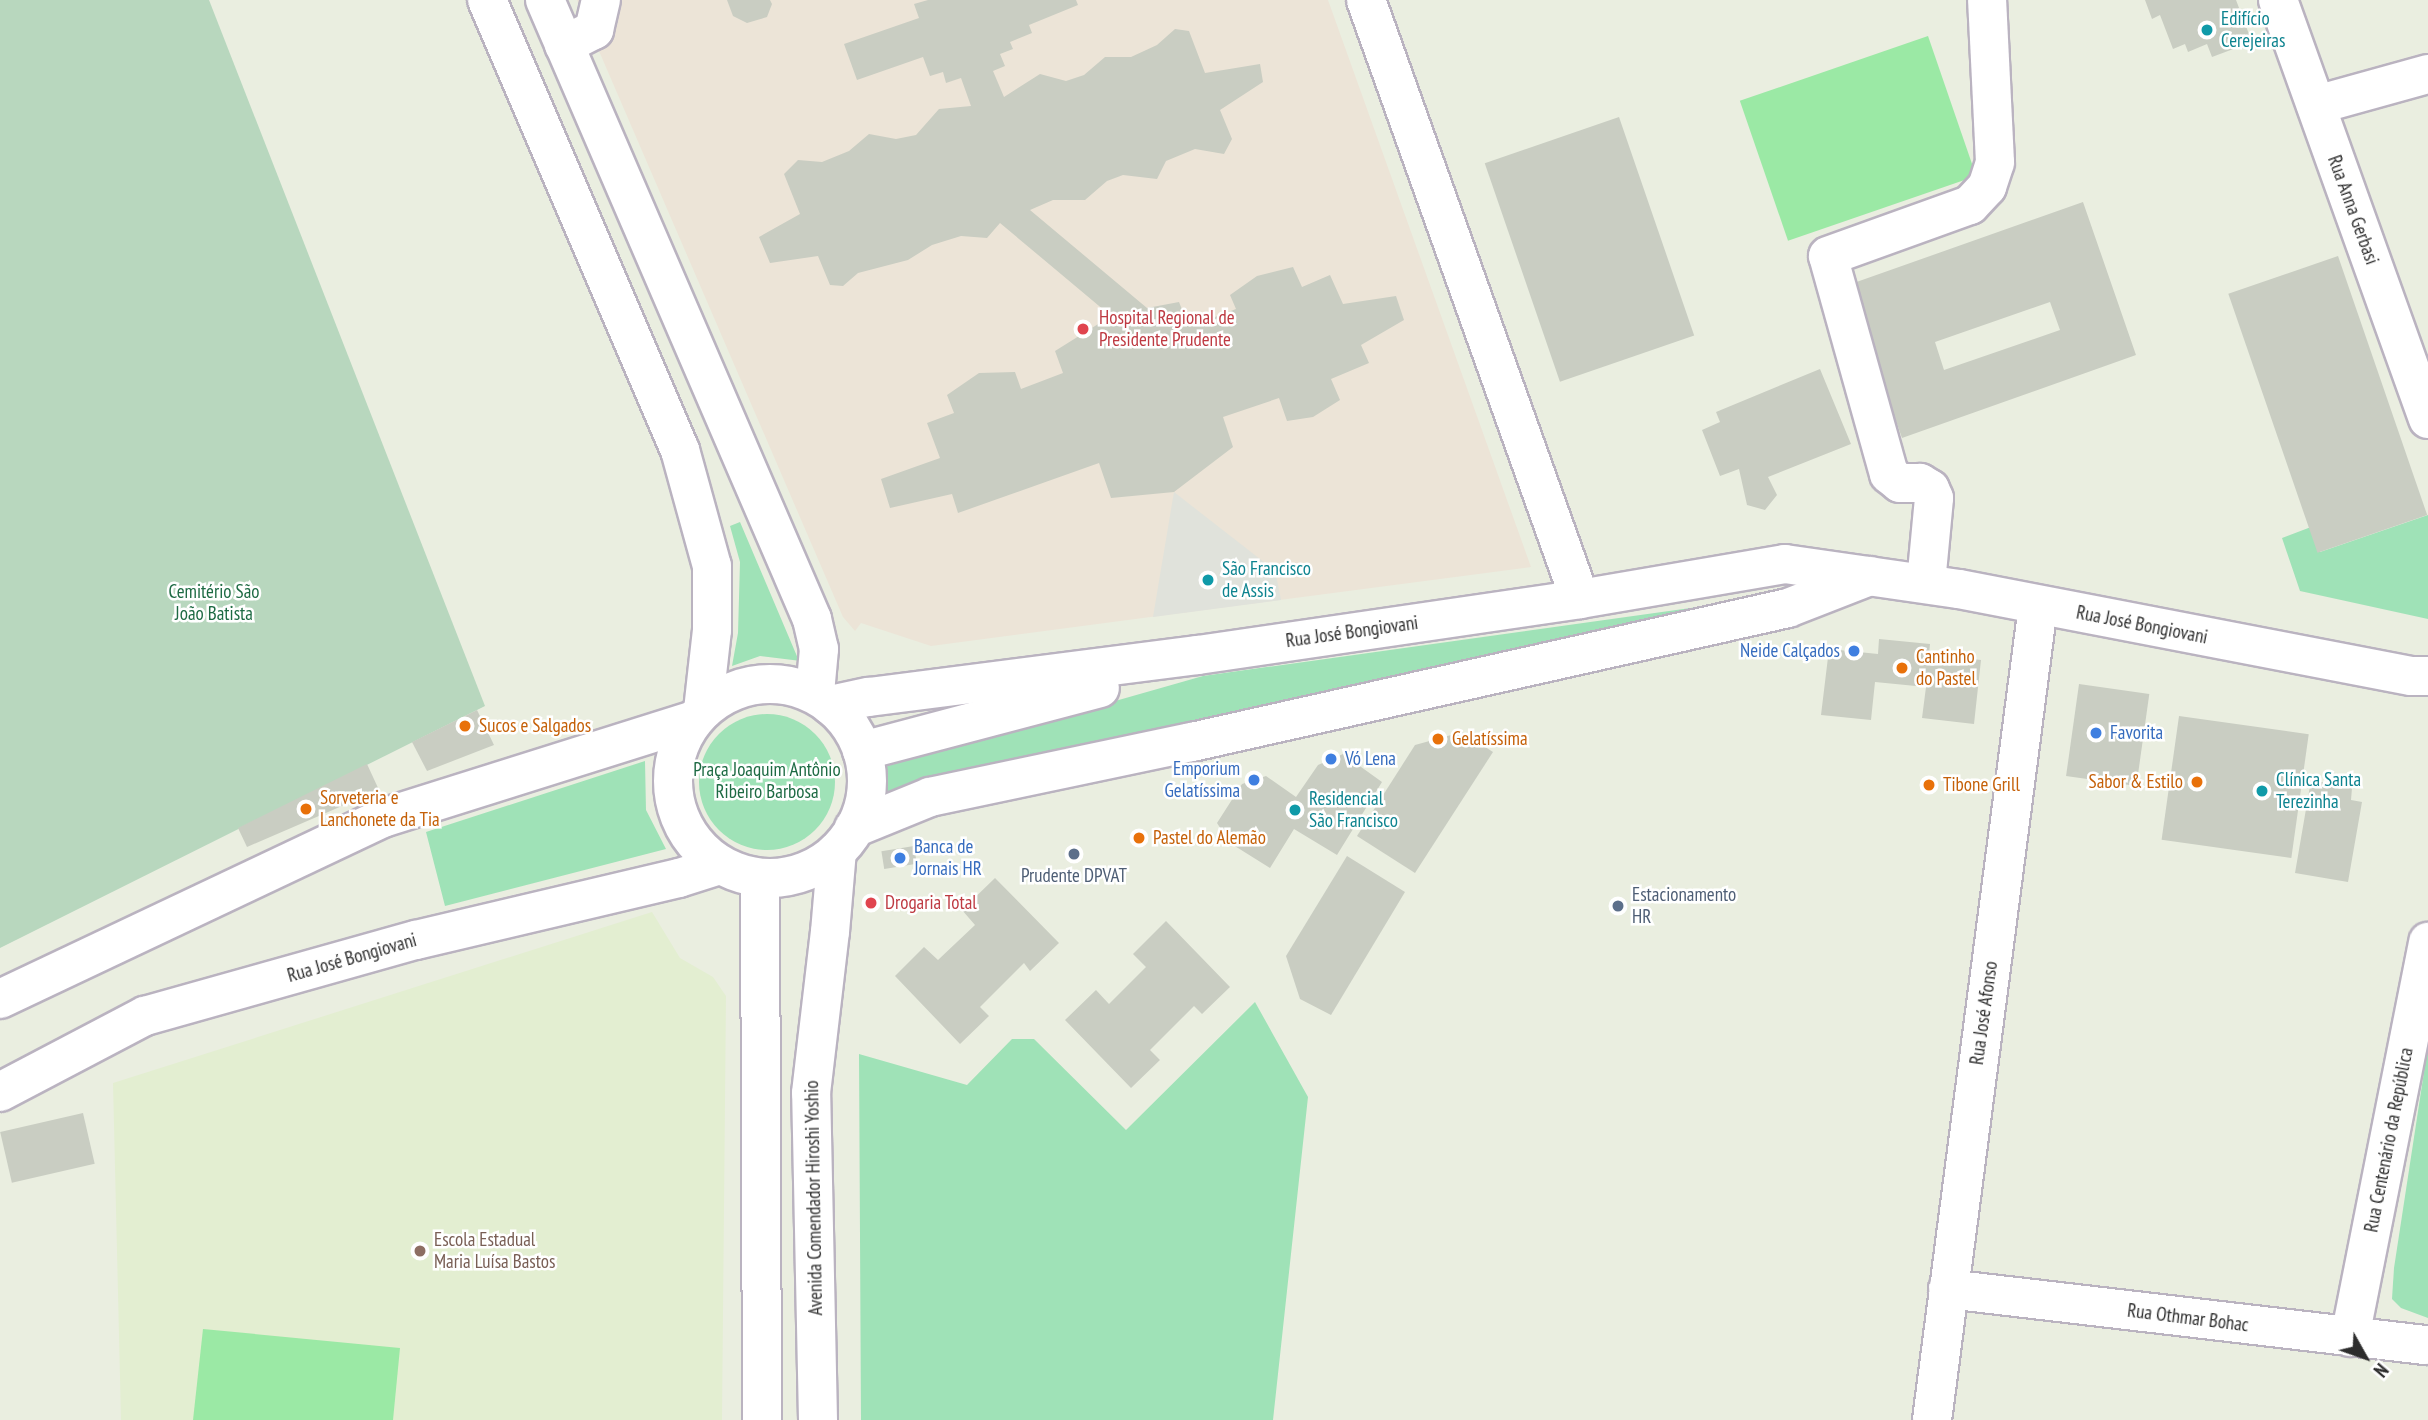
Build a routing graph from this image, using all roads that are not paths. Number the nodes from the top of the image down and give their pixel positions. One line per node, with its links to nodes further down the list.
1 (487, 0): 11 (street)
2 (545, 0): 7 (street)
3 (601, 0): 7 (street)
4 (1366, 0): 15 (street)
5 (1987, 0): 14 (street)
6 (2278, 0): 10 (street, Rua Anna Gerbasi)
7 (564, 45): 9 (street)
8 (2428, 74): 10 (street)
9 (589, 104): 11 (street); 19 (street)
10 (2316, 105): 12 (street, Rua Anna Gerbasi)
11 (541, 125): 20 (street)
12 (2428, 419)
13 (1873, 575): 14 (street, Rua José Bongiovani); 15 (street, Rua José Bongiovani); 22 (street, Rua José Bongiovani)
14 (1926, 583): 16 (street, Rua José Bongiovani)
15 (1580, 599): 17 (street, Rua José Bongiovani)
16 (2038, 606): 18 (street, Rua José Bongiovani); 28 (street, Rua José Afonso)
17 (1198, 654): 19 (street, Rua José Bongiovani); 21 (street)
18 (2422, 679)
19 (823, 699): 20 (street); 21 (street)
20 (699, 715): 23 (street); 26 (street)
21 (862, 751): 22 (street)
22 (845, 839): 24 (street); 32 (street, Avenida Comendador Hiroshi Yoshio)
23 (720, 865): 24 (street); 27 (street, Rua José Bongiovani)
24 (760, 878): 31 (street)
25 (2428, 942): 29 (street, Rua Centenário da República)
26 (0, 999)
27 (0, 1092)
28 (1948, 1289): 29 (street, Rua Othmar Bohac); 33 (street, Rua José Afonso)
29 (2350, 1337): 30 (street, Rua Othmar Bohac)
30 (2428, 1345)
31 (762, 1420)
32 (818, 1420)
33 (1932, 1420)

